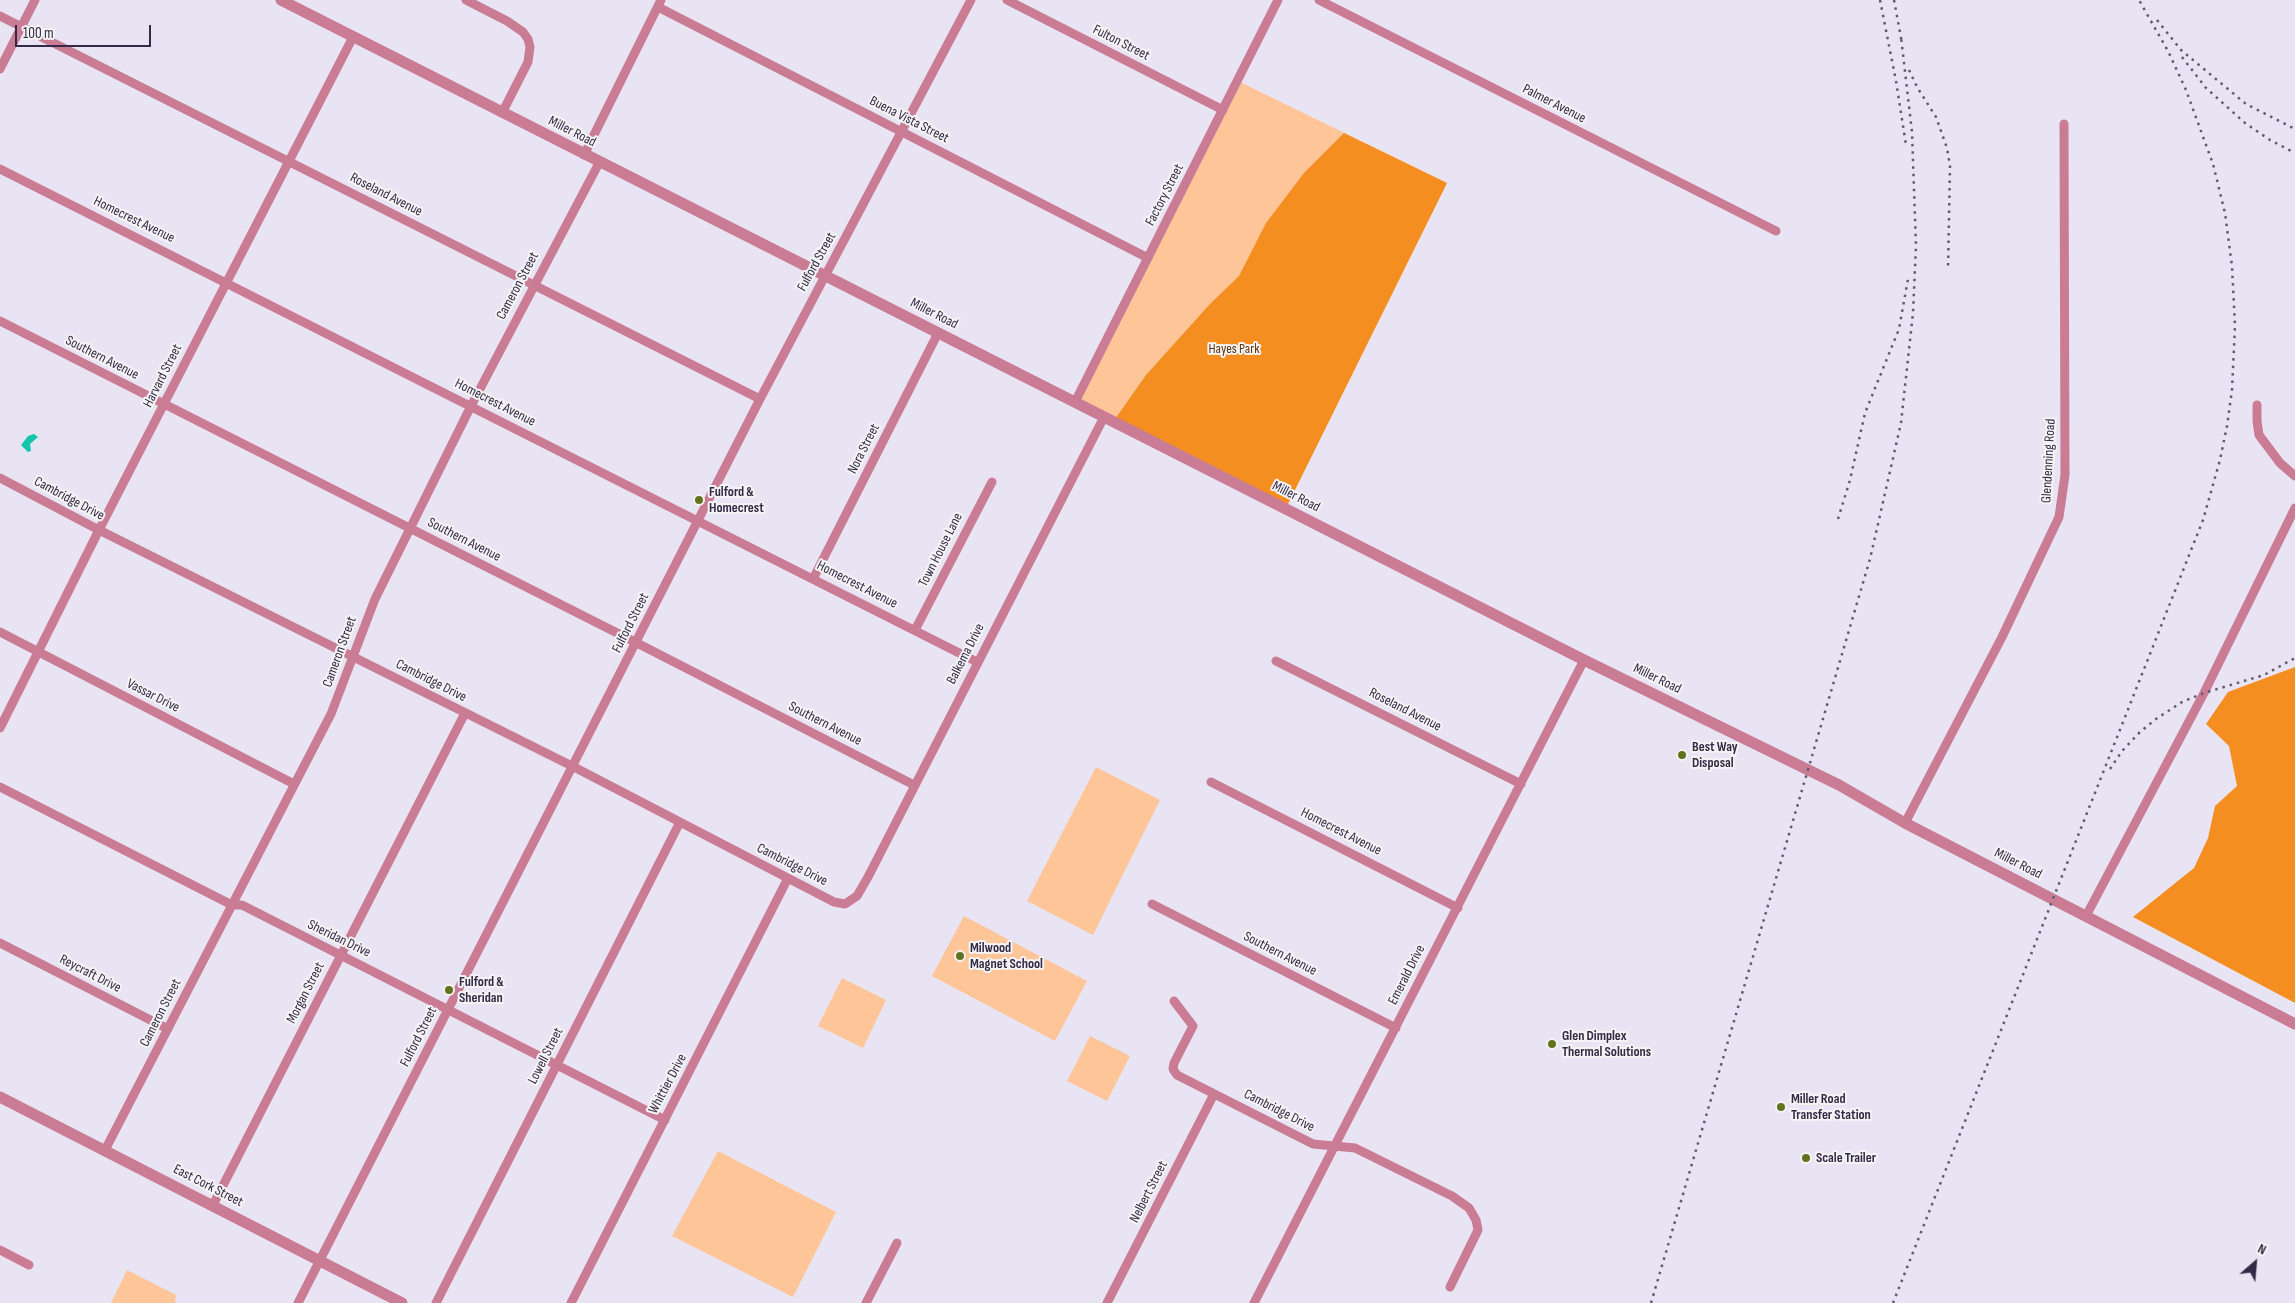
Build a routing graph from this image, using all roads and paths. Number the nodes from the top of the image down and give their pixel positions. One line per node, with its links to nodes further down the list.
1 (35, 0): 10 (street)
2 (281, 0): 11 (street, Miller Road)
3 (466, 0): 14 (street)
4 (971, 0): 16 (street, Fulford Street)
5 (1007, 0): 13 (street, Fulton Street)
6 (1278, 0): 13 (street, Factory Street)
7 (1319, 0): 21 (street, Palmer Avenue)
8 (659, 3): 16 (street, Buena Vista Street); 17 (street)
9 (0, 16): 10 (street, Roseland Avenue)
10 (22, 27): 12 (street); 18 (street, Roseland Avenue)
11 (353, 37): 14 (street, Miller Road); 18 (street, Harvard Street)
12 (0, 69)
13 (1223, 110): 22 (street, Factory Street)
14 (502, 113): 17 (street, Miller Road)
15 (2064, 124): 59 (street, Glendenning Road)
16 (902, 132): 22 (street, Buena Vista Street); 23 (street, Fulford Street)
17 (584, 155): 19 (street, Miller Road)
18 (289, 161): 24 (street, Harvard Street); 25 (street, Roseland Avenue)
19 (599, 163): 23 (street, Miller Road); 25 (street, Cameron Street)
20 (0, 169): 24 (street, Homecrest Avenue)
21 (1776, 231)
22 (1148, 258): 29 (street, Factory Street)
23 (827, 276): 27 (street, Miller Road); 28 (street, Fulford Street)
24 (227, 282): 30 (street, Harvard Street); 31 (street, Homecrest Avenue)
25 (534, 286): 28 (street, Roseland Avenue); 31 (street, Cameron Street)
26 (0, 322): 30 (street, Southern Avenue)
27 (938, 333): 29 (street, Miller Road); 41 (street, Nora Street)
28 (760, 399): 38 (street, Fulford Street)
29 (1075, 402): 33 (street, Miller Road)
30 (164, 405): 39 (street, Southern Avenue); 40 (street, Harvard Street)
31 (472, 406): 38 (street, Homecrest Avenue); 39 (street, Cameron Street)
32 (2257, 406): 34 (street)
33 (1104, 417): 47 (street, Miller Road); 49 (street, Balkema Drive)
34 (2295, 476)
35 (0, 478): 40 (street, Cambridge Drive)
36 (992, 482): 42 (street, Town House Lane)
37 (2295, 508): 65 (street)
38 (698, 521): 41 (street, Homecrest Avenue); 44 (street, Fulford Street)
39 (410, 528): 44 (street, Southern Avenue); 46 (street, Cameron Street)
40 (99, 530): 45 (street, Harvard Street); 46 (street, Cambridge Drive)
41 (813, 578): 42 (street, Homecrest Avenue)
42 (915, 630): 49 (street, Homecrest Avenue)
43 (0, 632): 45 (street, Vassar Drive)
44 (637, 643): 52 (street, Fulford Street); 56 (street, Southern Avenue)
45 (39, 652): 51 (street, Harvard Street); 54 (street, Vassar Drive)
46 (352, 656): 50 (street, Cambridge Drive); 54 (street, Cameron Street)
47 (1584, 660): 55 (street, Emerald Drive); 59 (street, Miller Road)
48 (1276, 661): 55 (street, Roseland Avenue)
49 (978, 662): 56 (street, Balkema Drive)
50 (465, 713): 52 (street, Cambridge Drive); 67 (street, Morgan Street)
51 (0, 728)
52 (574, 767): 58 (street, Cambridge Drive); 69 (street, Fulford Street)
53 (1211, 782): 64 (street, Homecrest Avenue)
54 (294, 784): 63 (street, Cameron Street)
55 (1521, 784): 64 (street, Emerald Drive)
56 (914, 785): 61 (street, Balkema Drive)
57 (0, 787): 63 (street, Sheridan Drive)
58 (680, 822): 60 (street, Cambridge Drive); 73 (street, Lowell Street)
59 (1905, 823): 65 (street, Miller Road)
60 (788, 878): 61 (street, Cambridge Drive); 76 (street, Whittier Drive)
61 (850, 902)
62 (1152, 904): 71 (street, Southern Avenue)
63 (232, 905): 67 (street, Sheridan Drive); 72 (street, Cameron Street)
64 (1458, 908): 71 (street, Emerald Drive)
65 (2086, 916): 70 (street, Miller Road)
66 (0, 943): 72 (street, Reycraft Drive)
67 (341, 955): 69 (street, Sheridan Drive); 79 (street, Morgan Street)
68 (1174, 1001): 74 (street, Cambridge Drive)
69 (449, 1010): 73 (street, Sheridan Drive); 82 (street, Fulford Street)
70 (2295, 1024)
71 (1396, 1028): 77 (street, Emerald Drive)
72 (168, 1029): 78 (street, Cameron Street)
73 (557, 1065): 76 (street, Sheridan Drive); 87 (street, Lowell Street)
74 (1214, 1094): 77 (street, Cambridge Drive); 90 (street, Nelbert Street)
75 (0, 1097): 78 (street, East Cork Street)
76 (666, 1120): 88 (street, Whittier Drive)
77 (1334, 1146): 84 (street, Cambridge Drive); 91 (street, Emerald Drive)
78 (105, 1150): 79 (street, East Cork Street)
79 (212, 1205): 82 (street, East Cork Street)
80 (897, 1243): 89 (street)
81 (0, 1250): 83 (street)
82 (321, 1261): 85 (street, Fulford Street); 86 (street, East Cork Street)
83 (29, 1264)
84 (1450, 1287)
85 (298, 1303)
86 (402, 1303)
87 (436, 1303)
88 (571, 1303)
89 (866, 1303)
90 (1108, 1303)
91 (1254, 1303)

